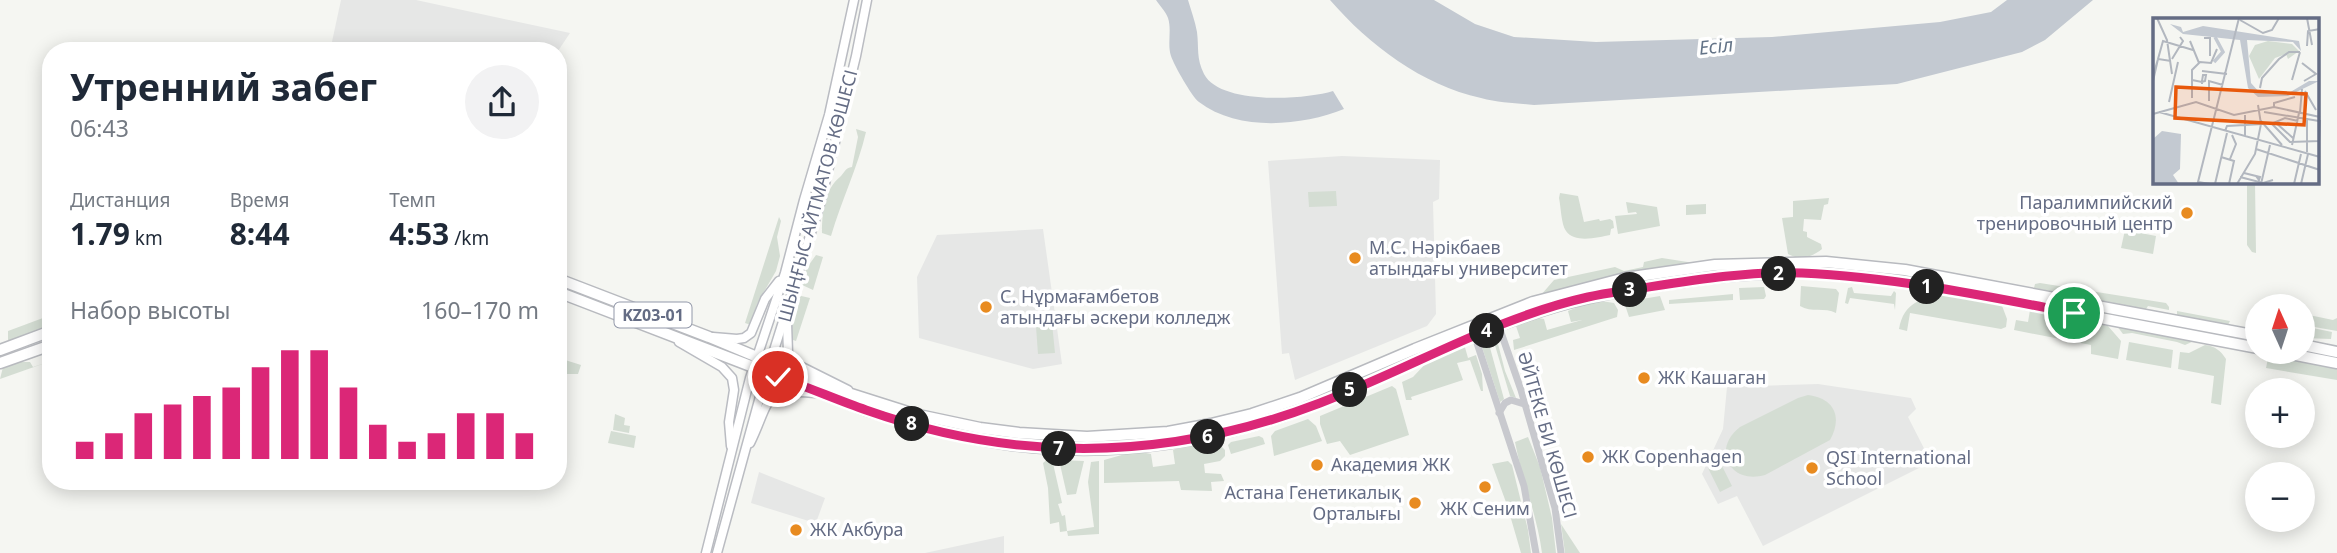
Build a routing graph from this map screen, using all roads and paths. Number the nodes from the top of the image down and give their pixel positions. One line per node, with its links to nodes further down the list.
1 (854, 0): 3 (main road, ШЫҢҒЫС АЙТМАТОВ КӨШЕСІ)
2 (867, 0): 7 (main road, ШЫҢҒЫС АЙТМАТОВ КӨШЕСІ)
3 (785, 273): 13 (main road); 21 (main road, ШЫҢҒЫС АЙТМАТОВ КӨШЕСІ)
4 (567, 282): 13 (main road, KZ03-01)
5 (2014, 295): 8 (main road, KZ03-01); 10 (main road, KZ03-01); 14 (main road, KZ03-01)
6 (567, 296): 12 (main road, KZ03-01)
7 (789, 305): 23 (main road, ШЫҢҒЫС АЙТМАТОВ КӨШЕСІ); 25 (main road)
8 (1497, 322): 9 (main road, KZ03-01); 26 (street, ӘЙТЕКЕ БИ КӨШЕСІ)
9 (1474, 331): 24 (main road, KZ03-01); 25 (main road, KZ03-01); 27 (street, ӘЙТЕКЕ БИ КӨШЕСІ)
10 (2245, 333)
11 (42, 334): 17 (main road)
12 (671, 336): 21 (main road, KZ03-01); 28 (main road)
13 (709, 337): 21 (main road, KZ03-01)
14 (2245, 345)
15 (2315, 347): 18 (main road)
16 (42, 348): 20 (main road)
17 (0, 350)
18 (2337, 352)
19 (2315, 359): 22 (main road)
20 (0, 363)
21 (755, 363): 23 (main road, KZ03-01); 28 (main road, ШЫҢҒЫС АЙТМАТОВ КӨШЕСІ)
22 (2337, 363)
23 (769, 368): 24 (main road, KZ03-01); 25 (main road, KZ03-01); 29 (main road, ШЫҢҒЫС АЙТМАТОВ КӨШЕСІ)
24 (827, 394): 29 (main road)
25 (857, 394)
26 (1524, 404): 27 (street); 33 (street, ӘЙТЕКЕ БИ КӨШЕСІ)
27 (1499, 412): 32 (street, ӘЙТЕКЕ БИ КӨШЕСІ)
28 (731, 452): 30 (main road, ШЫҢҒЫС АЙТМАТОВ КӨШЕСІ)
29 (740, 464): 31 (main road, ШЫҢҒЫС АЙТМАТОВ КӨШЕСІ)
30 (706, 553)
31 (717, 553)
32 (1536, 553)
33 (1561, 553)

